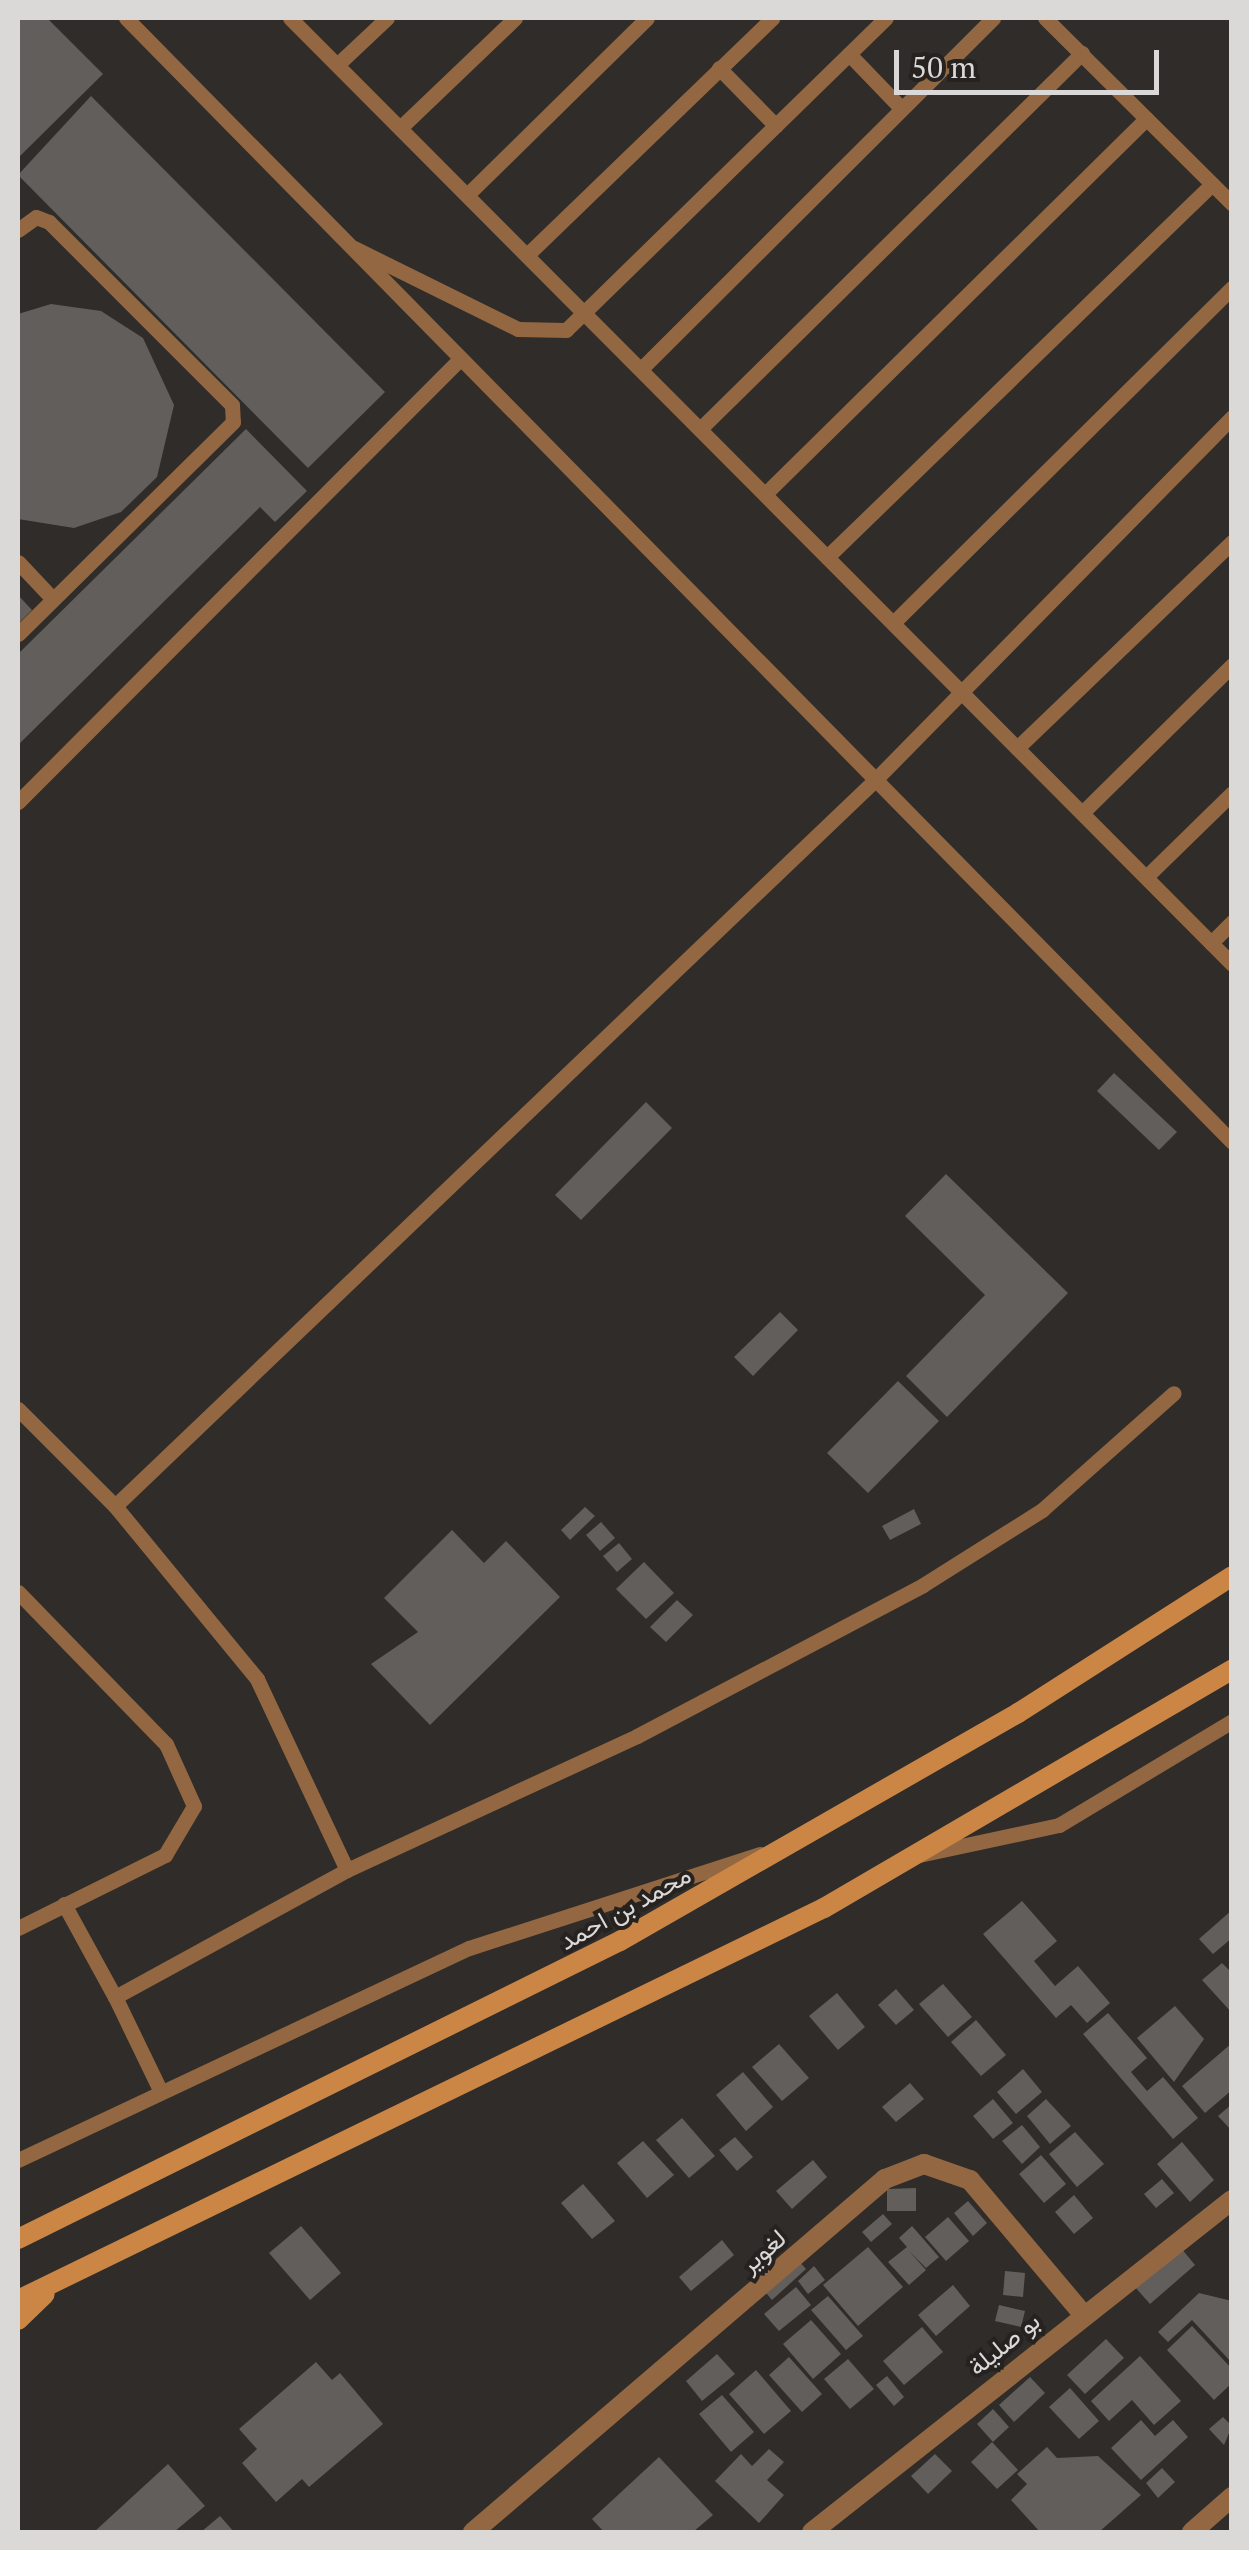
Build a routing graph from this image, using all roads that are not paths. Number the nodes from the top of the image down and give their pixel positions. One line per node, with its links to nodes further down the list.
1 (126, 18): 10 (lane)
2 (290, 18): 13 (lane)
3 (386, 18): 13 (lane)
4 (515, 18): 18 (lane)
5 (647, 18): 20 (lane)
6 (772, 18): 14 (lane)
7 (886, 18): 11 (lane)
8 (993, 18): 15 (lane)
9 (1045, 18): 12 (lane)
10 (140, 25): 23 (lane)
11 (849, 54): 15 (lane); 17 (lane)
12 (1082, 54): 16 (lane); 30 (lane)
13 (338, 64): 18 (lane)
14 (719, 68): 17 (lane); 24 (lane)
15 (900, 108): 28 (lane)
16 (1146, 119): 19 (lane); 31 (lane)
17 (776, 126): 26 (lane)
18 (400, 128): 20 (lane)
19 (1212, 184): 21 (lane); 33 (lane)
20 (467, 195): 24 (lane)
21 (1232, 204)
22 (18, 230): 35 (lane)
23 (344, 243): 26 (lane); 27 (lane)
24 (526, 254): 26 (lane)
25 (1232, 287): 36 (lane)
26 (585, 314): 28 (lane)
27 (458, 361): 41 (lane); 43 (lane)
28 (641, 369): 30 (lane)
29 (1232, 416): 39 (lane)
30 (700, 429): 31 (lane)
31 (765, 494): 33 (lane)
32 (1232, 542): 40 (lane)
33 (827, 557): 36 (lane)
34 (18, 562): 35 (lane)
35 (53, 600): 37 (lane)
36 (893, 624): 39 (lane)
37 (18, 634)
38 (1232, 665): 44 (lane)
39 (960, 690): 40 (lane); 41 (lane)
40 (1017, 748): 44 (lane)
41 (872, 782): 49 (lane); 52 (lane)
42 (1232, 793): 45 (lane)
43 (18, 802)
44 (1082, 813): 45 (lane)
45 (1146, 877): 47 (lane)
46 (1232, 922): 47 (lane)
47 (1211, 943): 48 (lane)
48 (1232, 964)
49 (1232, 1142)
50 (1174, 1394): 59 (lane)
51 (18, 1408): 52 (lane)
52 (115, 1506): 59 (lane)
53 (1232, 1576): 57 (street, محمد بن احمد)
54 (18, 1592): 60 (lane)
55 (1232, 1670): 58 (street)
56 (1232, 1722): 58 (lane)
57 (784, 1848): 63 (lane); 66 (street, محمد بن احمد)
58 (916, 1856): 67 (street)
59 (347, 1870): 62 (lane)
60 (64, 1904): 61 (lane); 62 (lane)
61 (18, 1928)
62 (115, 1997): 63 (lane)
63 (161, 2092): 64 (lane)
64 (18, 2160)
65 (1232, 2200): 69 (street, بو صليلة)
66 (18, 2239)
67 (60, 2280): 68 (street); 70 (street)
68 (18, 2300)
69 (1082, 2312): 72 (street, لغوير); 73 (street, بو صليلة)
70 (18, 2320)
71 (1232, 2497): 74 (street)
72 (473, 2532)
73 (812, 2532)
74 (1192, 2532)

